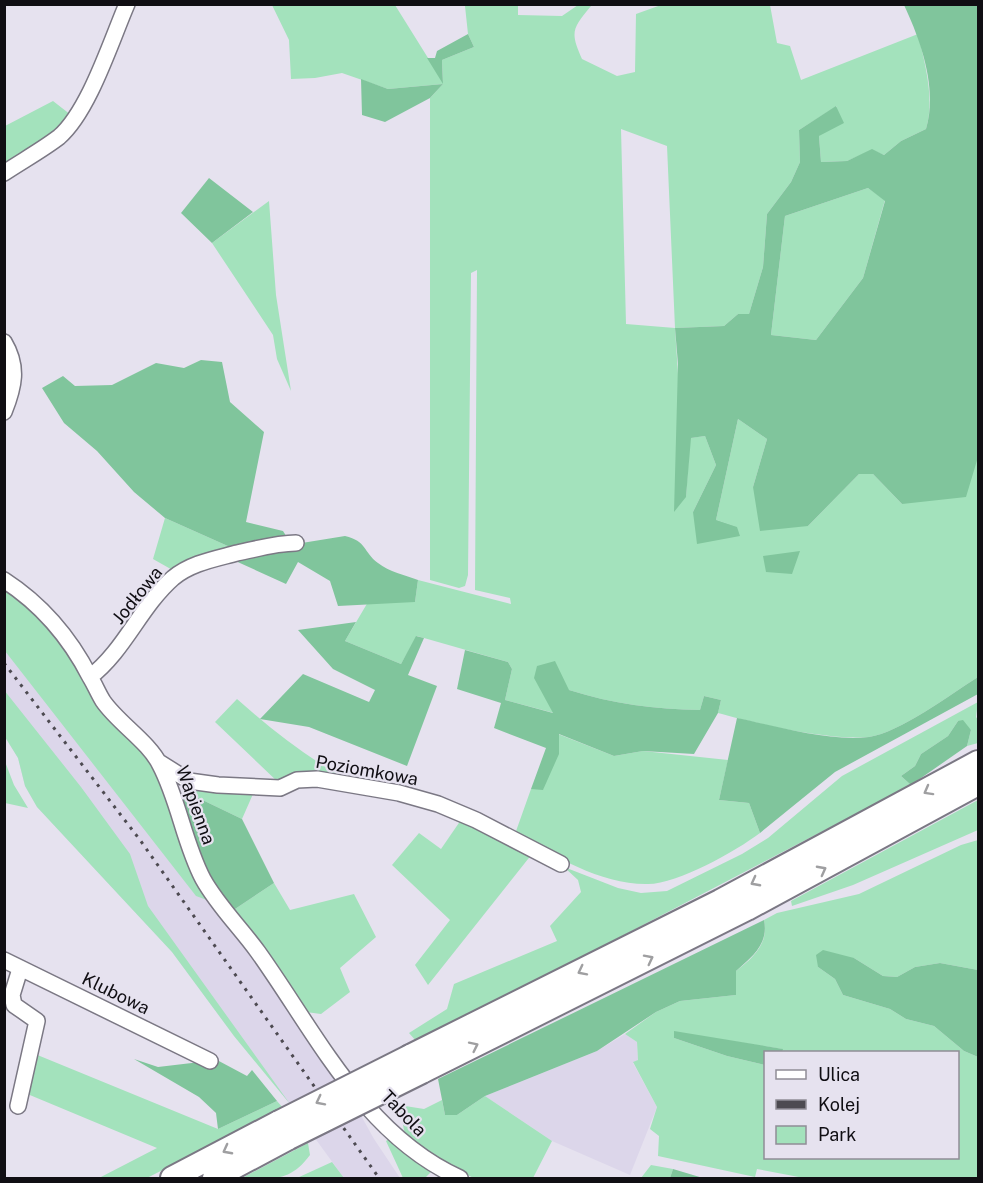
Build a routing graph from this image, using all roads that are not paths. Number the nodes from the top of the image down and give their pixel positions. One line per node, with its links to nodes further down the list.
1 (127, 4): 2 (street)
2 (4, 173)
3 (4, 342): 4 (street)
4 (4, 412)
5 (296, 543): 7 (street, Jodłowa)
6 (4, 580): 7 (street, Wapienna)
7 (90, 677): 8 (street, Wapienna)
8 (159, 762): 10 (street, Poziomkowa); 12 (street, Wapienna)
9 (978, 762): 18 (highway, one-way to 18)
10 (189, 781): 12 (street); 13 (street, Poziomkowa)
11 (978, 784): 18 (highway, one-way to 11)
12 (173, 796): 17 (street, Wapienna)
13 (561, 864)
14 (4, 960): 15 (street, Klubowa)
15 (20, 969): 16 (street, Klubowa); 19 (street)
16 (210, 1061)
17 (331, 1062): 23 (street, Tabola)
18 (416, 1064): 20 (highway, bridge)
19 (18, 1106)
20 (284, 1130): 21 (highway, one-way to 21); 22 (highway)
21 (172, 1179)
22 (214, 1179)
23 (460, 1179)

